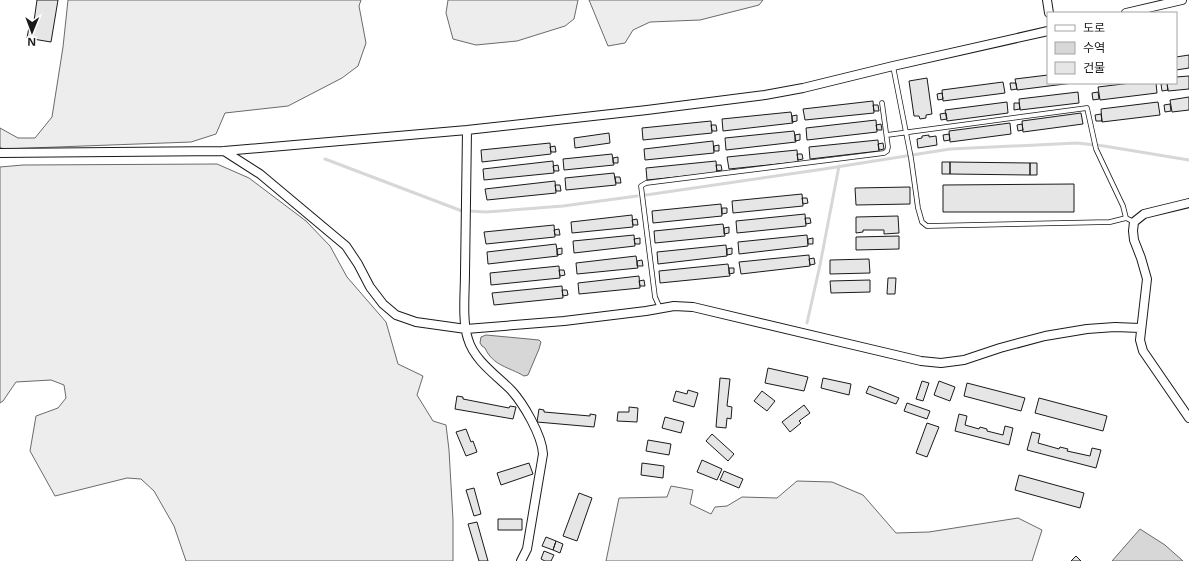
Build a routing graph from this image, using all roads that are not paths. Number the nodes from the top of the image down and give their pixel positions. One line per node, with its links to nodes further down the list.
1 (1047, 0): 3 (street)
2 (1182, 0): 4 (street)
3 (1049, 12)
4 (1130, 12)
5 (1047, 31): 6 (street)
6 (893, 66): 8 (street); 9 (lane)
7 (882, 103): 10 (lane)
8 (467, 130): 11 (street); 18 (street)
9 (906, 131): 10 (lane); 14 (lane); 14 (lane)
10 (887, 135): 16 (lane)
11 (224, 151): 12 (street); 18 (street)
12 (0, 153)
13 (1189, 203): 15 (street)
14 (1126, 218): 15 (lane)
15 (1134, 222): 17 (street)
16 (660, 308): 17 (street); 18 (street)
17 (1140, 328): 19 (street)
18 (466, 329): 20 (street)
19 (1189, 418)
20 (521, 561)

